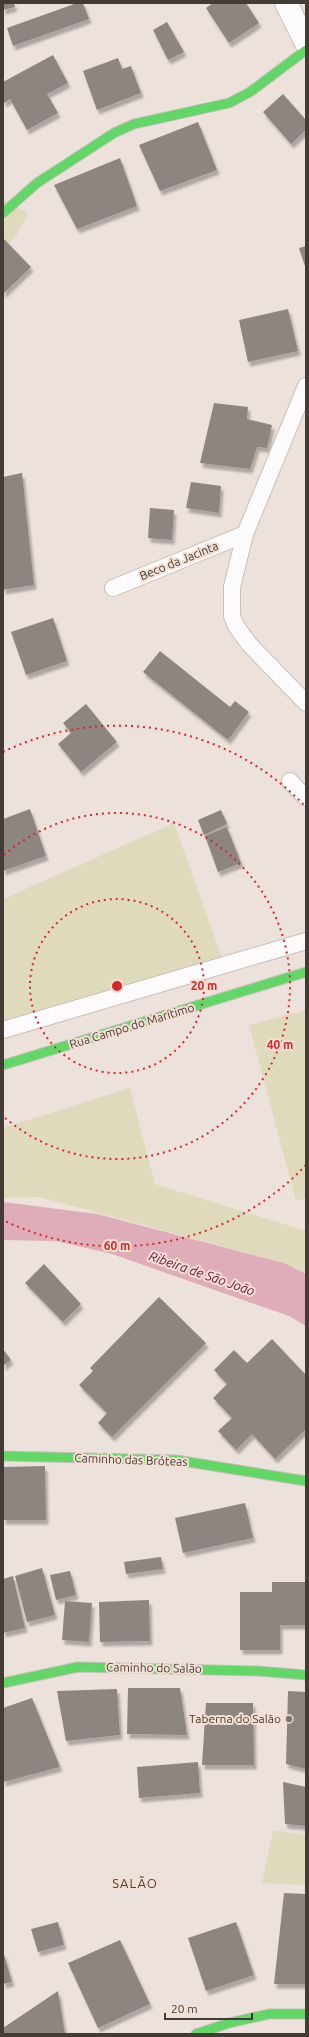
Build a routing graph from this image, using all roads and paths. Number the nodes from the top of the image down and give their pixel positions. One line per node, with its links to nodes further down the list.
1 (286, 3): 2 (street)
2 (306, 43)
3 (306, 50): 4 (street)
4 (3, 213)
5 (306, 386): 6 (lane)
6 (245, 534): 7 (lane, Beco da Jacinta); 8 (lane)
7 (112, 588)
8 (306, 702)
9 (290, 781): 10 (lane)
10 (306, 798)
11 (306, 941): 13 (lane)
12 (306, 972): 14 (street, Rua Campo do Marítimo)
13 (3, 1030)
14 (3, 1065)
15 (3, 1456): 16 (street, Caminho das Bróteas)
16 (306, 1481)
17 (306, 1675): 18 (street, Caminho do Salão)
18 (3, 1682)
19 (306, 2014): 20 (street)
20 (196, 2034)

